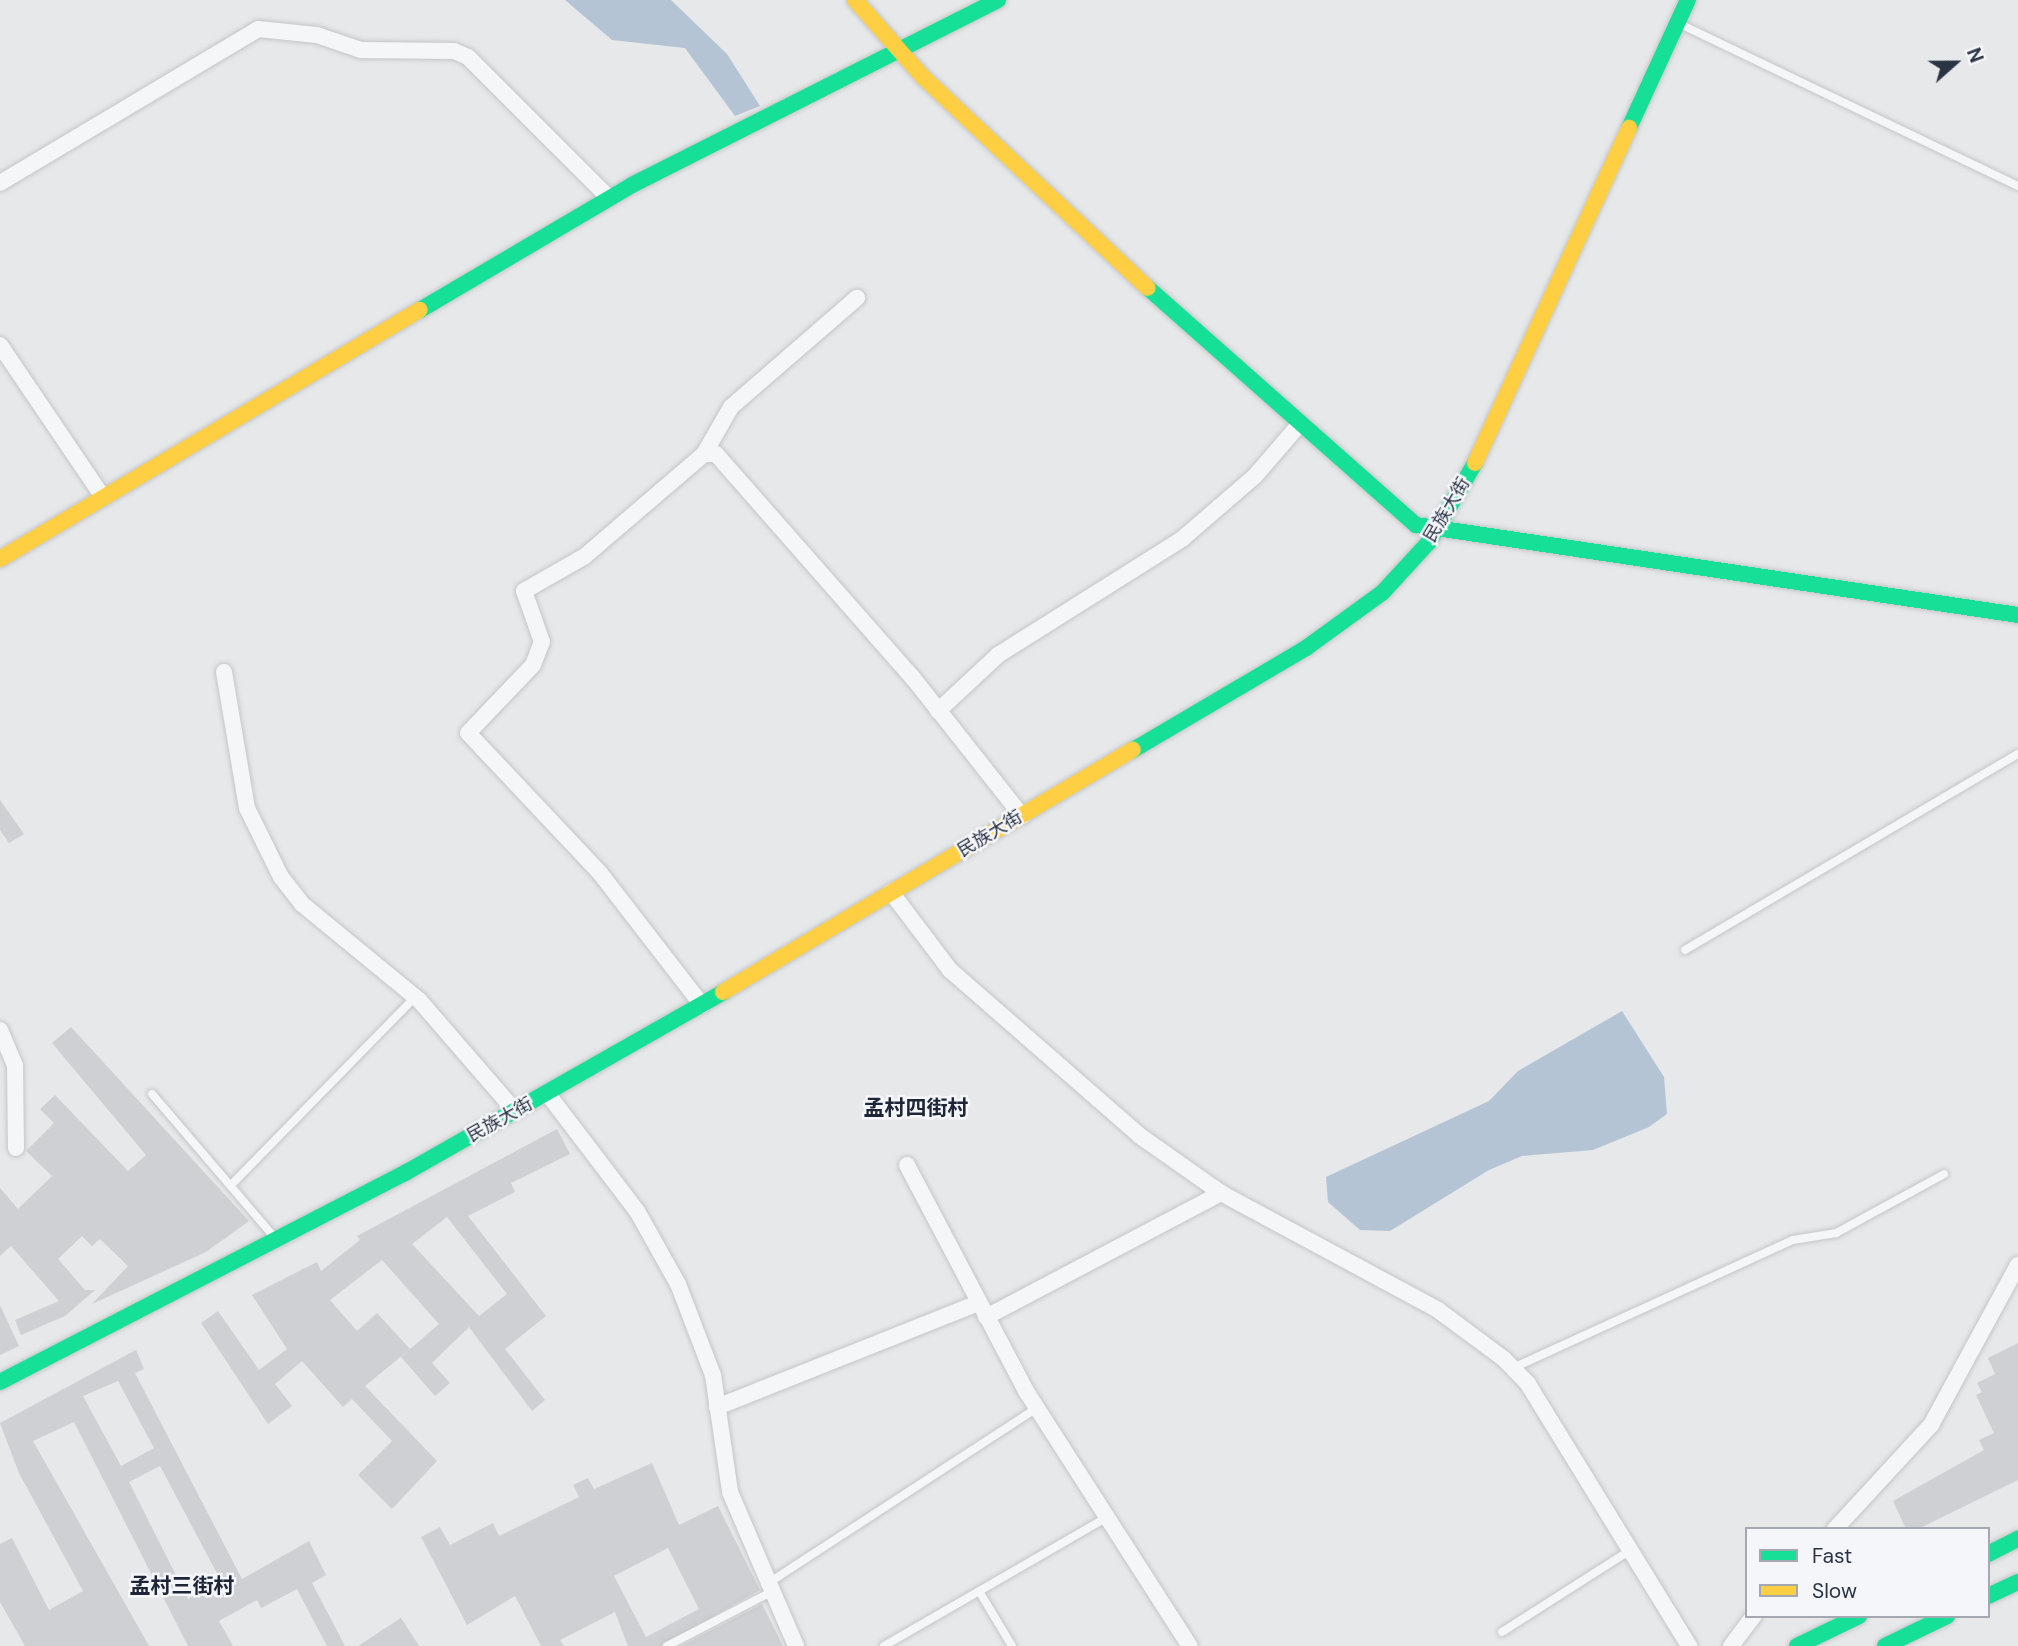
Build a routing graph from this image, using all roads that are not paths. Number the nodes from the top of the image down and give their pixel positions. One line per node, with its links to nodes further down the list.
1 (855, 0): 5 (street)
2 (998, 0): 5 (street)
3 (1688, 0): 4 (street, 民族大街)
4 (1678, 23): 7 (lane); 14 (street, 民族大街)
5 (899, 49): 8 (street); 11 (street)
6 (0, 183): 8 (street)
7 (2018, 186)
8 (609, 198): 13 (street)
9 (857, 298): 12 (street)
10 (0, 345): 13 (street)
11 (1298, 426): 14 (street); 18 (street)
12 (704, 454): 18 (street); 24 (street)
13 (103, 497): 15 (street)
14 (1436, 530): 16 (street); 20 (street, 民族大街)
15 (0, 559)
16 (2018, 615)
17 (224, 672): 23 (street)
18 (938, 710): 20 (street)
19 (2018, 754): 22 (lane)
20 (1022, 816): 21 (street, 民族大街)
21 (891, 892): 24 (street, 民族大街); 33 (street)
22 (1685, 950)
23 (416, 996): 28 (street); 32 (lane)
24 (702, 1004): 26 (street, 民族大街)
25 (0, 1030): 29 (street)
26 (547, 1093): 28 (street, 民族大街); 39 (street)
27 (152, 1094): 32 (lane)
28 (515, 1111): 34 (street, 民族大街)
29 (16, 1148)
30 (907, 1165): 36 (street)
31 (1944, 1174): 37 (lane)
32 (233, 1183): 34 (lane)
33 (1221, 1193): 36 (street); 37 (street)
34 (277, 1241): 38 (street, 民族大街)
35 (2018, 1265): 42 (street)
36 (983, 1310): 39 (street); 40 (street)
37 (1513, 1368): 44 (street)
38 (0, 1382)
39 (717, 1408): 47 (street)
40 (1037, 1408): 41 (street); 47 (lane)
41 (1107, 1517): 48 (lane); 58 (street)
42 (1837, 1527)
43 (2018, 1539): 45 (street)
44 (1629, 1551): 53 (lane); 59 (street)
45 (1990, 1553)
46 (2018, 1582): 49 (street)
47 (769, 1588): 54 (lane); 55 (street)
48 (979, 1591): 56 (lane); 57 (lane)
49 (1990, 1595)
50 (1752, 1618): 60 (street)
51 (1855, 1618): 61 (street)
52 (1943, 1618): 62 (street)
53 (1502, 1632)
54 (667, 1646)
55 (795, 1646)
56 (884, 1646)
57 (1012, 1646)
58 (1190, 1646)
59 (1689, 1646)
60 (1731, 1646)
61 (1797, 1646)
62 (1885, 1646)

